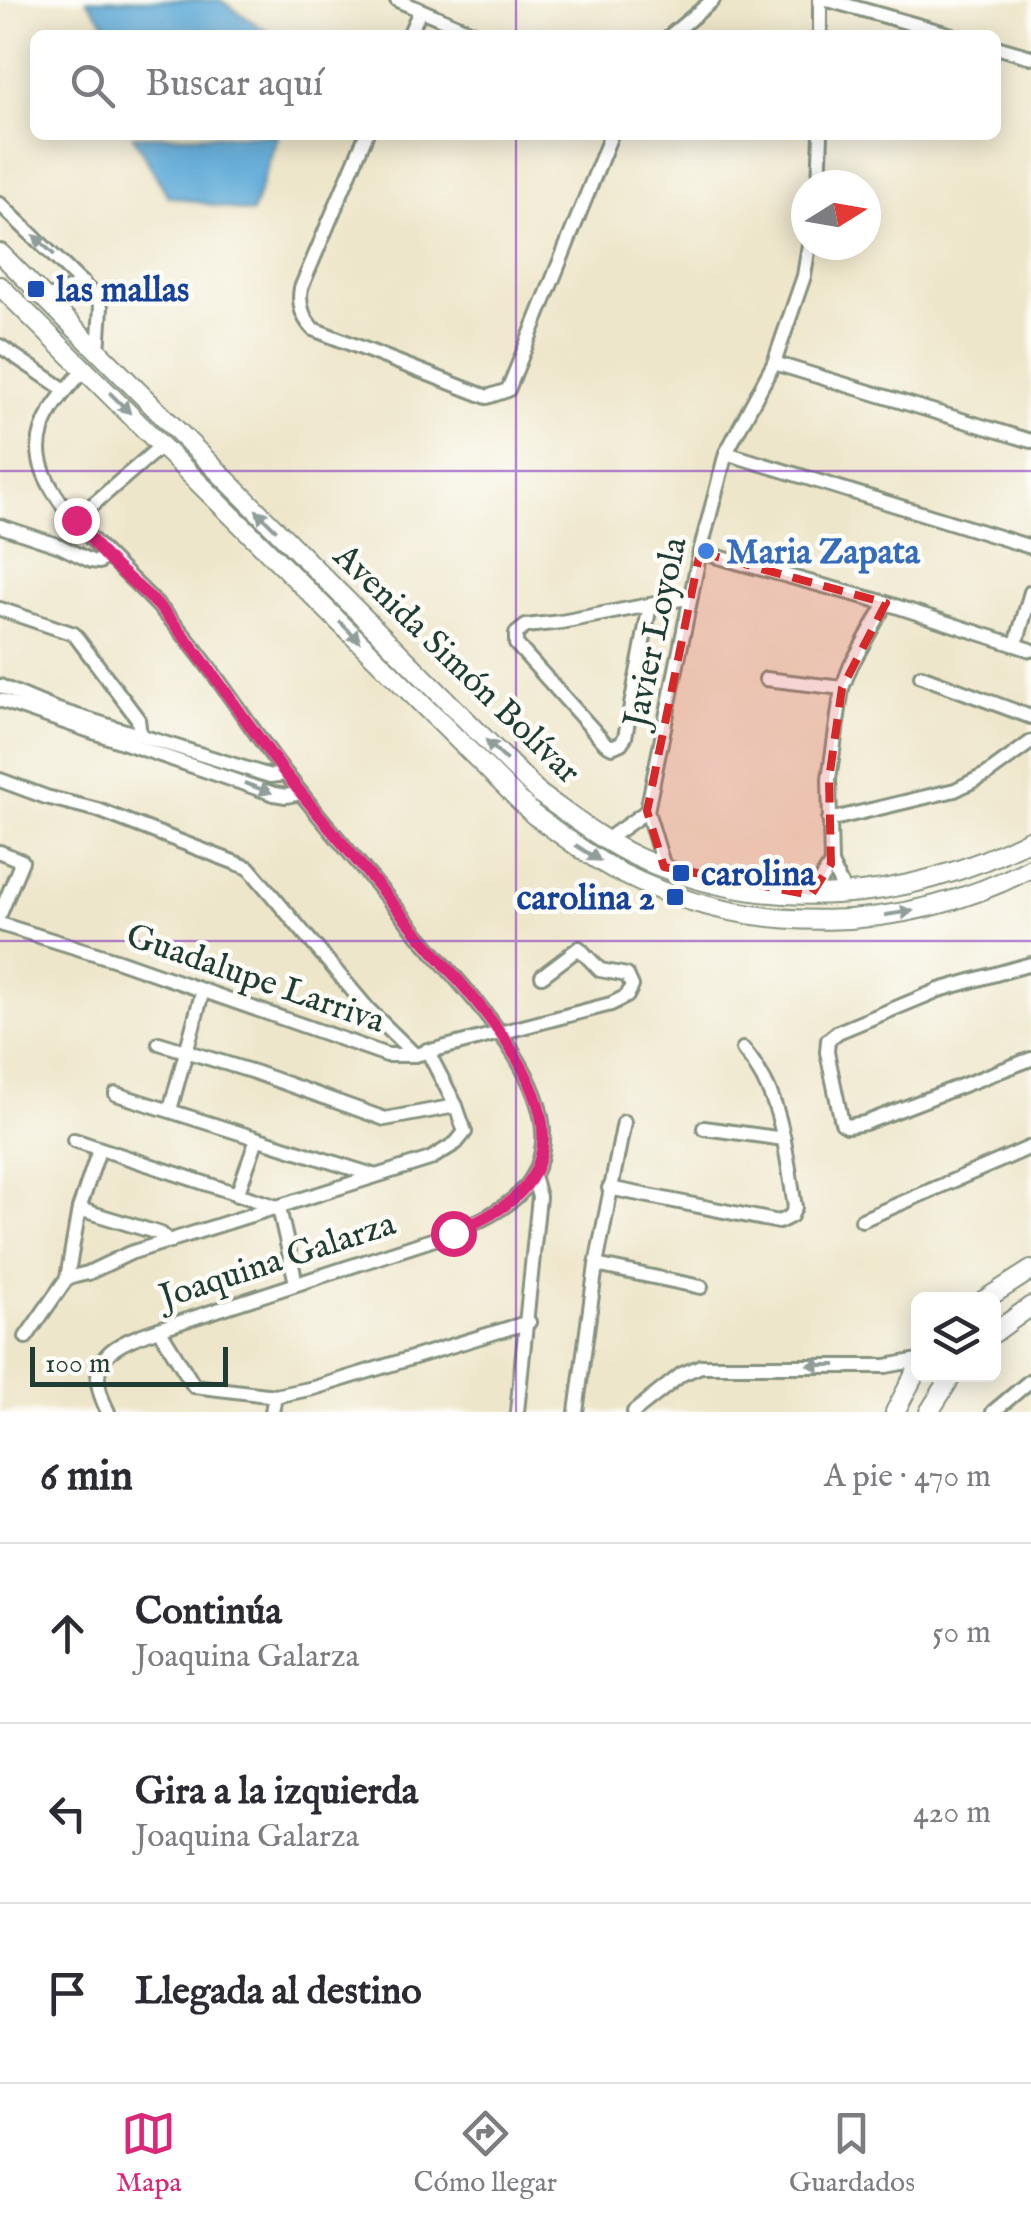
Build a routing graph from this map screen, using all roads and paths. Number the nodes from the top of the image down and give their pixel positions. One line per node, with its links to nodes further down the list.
1 (397, 0): 4 (street)
2 (713, 0): 7 (street)
3 (824, 0): 8 (street); 9 (street)
4 (420, 11): 5 (street); 6 (street)
5 (411, 30)
6 (467, 30)
7 (677, 30)
8 (821, 30)
9 (934, 30)
10 (1001, 48): 11 (street)
11 (1031, 57)
12 (364, 140): 13 (street)
13 (610, 140)
14 (821, 140): 15 (street)
15 (820, 170)
16 (0, 204): 19 (street, one-way to 16)
17 (0, 253): 21 (highway, Avenida Simón Bolívar)
18 (807, 260): 24 (street, Javier Loyola)
19 (83, 283): 21 (street); 23 (street)
20 (0, 286): 26 (highway, Avenida Simón Bolívar)
21 (46, 299): 23 (highway, Avenida Simón Bolívar)
22 (5, 350): 25 (street); 27 (street)
23 (98, 352): 57 (highway, Avenida Simón Bolívar, one-way to 23)
24 (774, 362): 28 (street); 30 (street, Javier Loyola)
25 (0, 367)
26 (86, 368): 27 (street); 29 (highway, Avenida Simón Bolívar, one-way to 29)
27 (65, 390): 31 (street)
28 (1031, 441)
29 (162, 444): 31 (street); 61 (highway, Avenida Simón Bolívar, one-way to 61)
30 (726, 453): 33 (street); 34 (street, Javier Loyola)
31 (76, 520): 35 (street)
32 (0, 526): 35 (street)
33 (1031, 547)
34 (700, 552): 37 (street, Javier Loyola); 38 (street)
35 (105, 556): 51 (street)
36 (1031, 592): 41 (street)
37 (691, 597): 39 (street); 54 (street, Javier Loyola)
38 (886, 603): 41 (street); 46 (street)
39 (650, 605): 39 (street)
40 (0, 610): 49 (street)
41 (1016, 644): 42 (street)
42 (1031, 650)
43 (920, 676): 48 (street)
44 (766, 679): 46 (street)
45 (0, 686): 49 (street)
46 (842, 688): 55 (street)
47 (0, 700): 53 (street, one-way to 53)
48 (1031, 717)
49 (140, 734): 51 (street)
50 (1031, 742): 55 (street)
51 (286, 774): 53 (street)
52 (0, 780): 73 (street)
53 (301, 793): 69 (street)
54 (647, 811): 57 (street); 60 (street, Javier Loyola)
55 (829, 820): 59 (street)
56 (1031, 839): 62 (highway, Avenida Simón Bolívar)
57 (606, 840): 60 (highway, Avenida Simón Bolívar)
58 (0, 852): 64 (street)
59 (831, 864): 62 (street); 63 (street)
60 (664, 867): 63 (highway, Avenida Simón Bolívar)
61 (1031, 868)
62 (845, 893): 63 (highway, Avenida Simón Bolívar)
63 (811, 896)
64 (0, 914)
65 (0, 924): 68 (street, Guadalupe Larriva)
66 (1031, 964): 74 (street)
67 (542, 976): 69 (street, Guadalupe Larriva)
68 (203, 990): 72 (street); 73 (street, Guadalupe Larriva)
69 (498, 1031): 73 (street, Guadalupe Larriva); 86 (street)
70 (159, 1043): 72 (street)
71 (743, 1049): 81 (street)
72 (187, 1052): 76 (street); 77 (street)
73 (421, 1052): 76 (street)
74 (1029, 1060)
75 (116, 1094): 77 (street)
76 (456, 1106): 85 (street)
77 (170, 1110): 80 (street)
78 (624, 1122): 87 (street)
79 (704, 1128): 81 (street)
80 (257, 1138): 85 (street); 88 (street)
81 (784, 1139): 87 (street)
82 (74, 1140): 84 (street)
83 (1031, 1148): 91 (street)
84 (98, 1150): 88 (street); 90 (street)
85 (373, 1175): 89 (street)
86 (534, 1179): 96 (street, Joaquina Galarza); 100 (street)
87 (609, 1188): 93 (street)
88 (238, 1195): 89 (street)
89 (279, 1208): 92 (street); 96 (street)
90 (79, 1209): 92 (street); 95 (street)
91 (862, 1220)
92 (170, 1242): 95 (street)
93 (596, 1265): 97 (street); 112 (street)
94 (1031, 1270): 98 (highway)
95 (68, 1278): 103 (street)
96 (296, 1283): 101 (street, Joaquina Galarza)
97 (701, 1287)
98 (997, 1292)
99 (1031, 1306): 102 (highway)
100 (529, 1322): 108 (street); 111 (street)
101 (159, 1328): 108 (street); 109 (street, Joaquina Galarza)
102 (1001, 1329)
103 (26, 1337)
104 (911, 1361): 113 (street, one-way to 113)
105 (1031, 1380): 116 (street)
106 (911, 1381): 114 (highway)
107 (948, 1382): 115 (highway)
108 (275, 1396): 110 (street)
109 (108, 1412)
110 (272, 1412)
111 (517, 1412)
112 (576, 1412)
113 (634, 1412)
114 (895, 1412)
115 (929, 1412)
116 (993, 1412)

